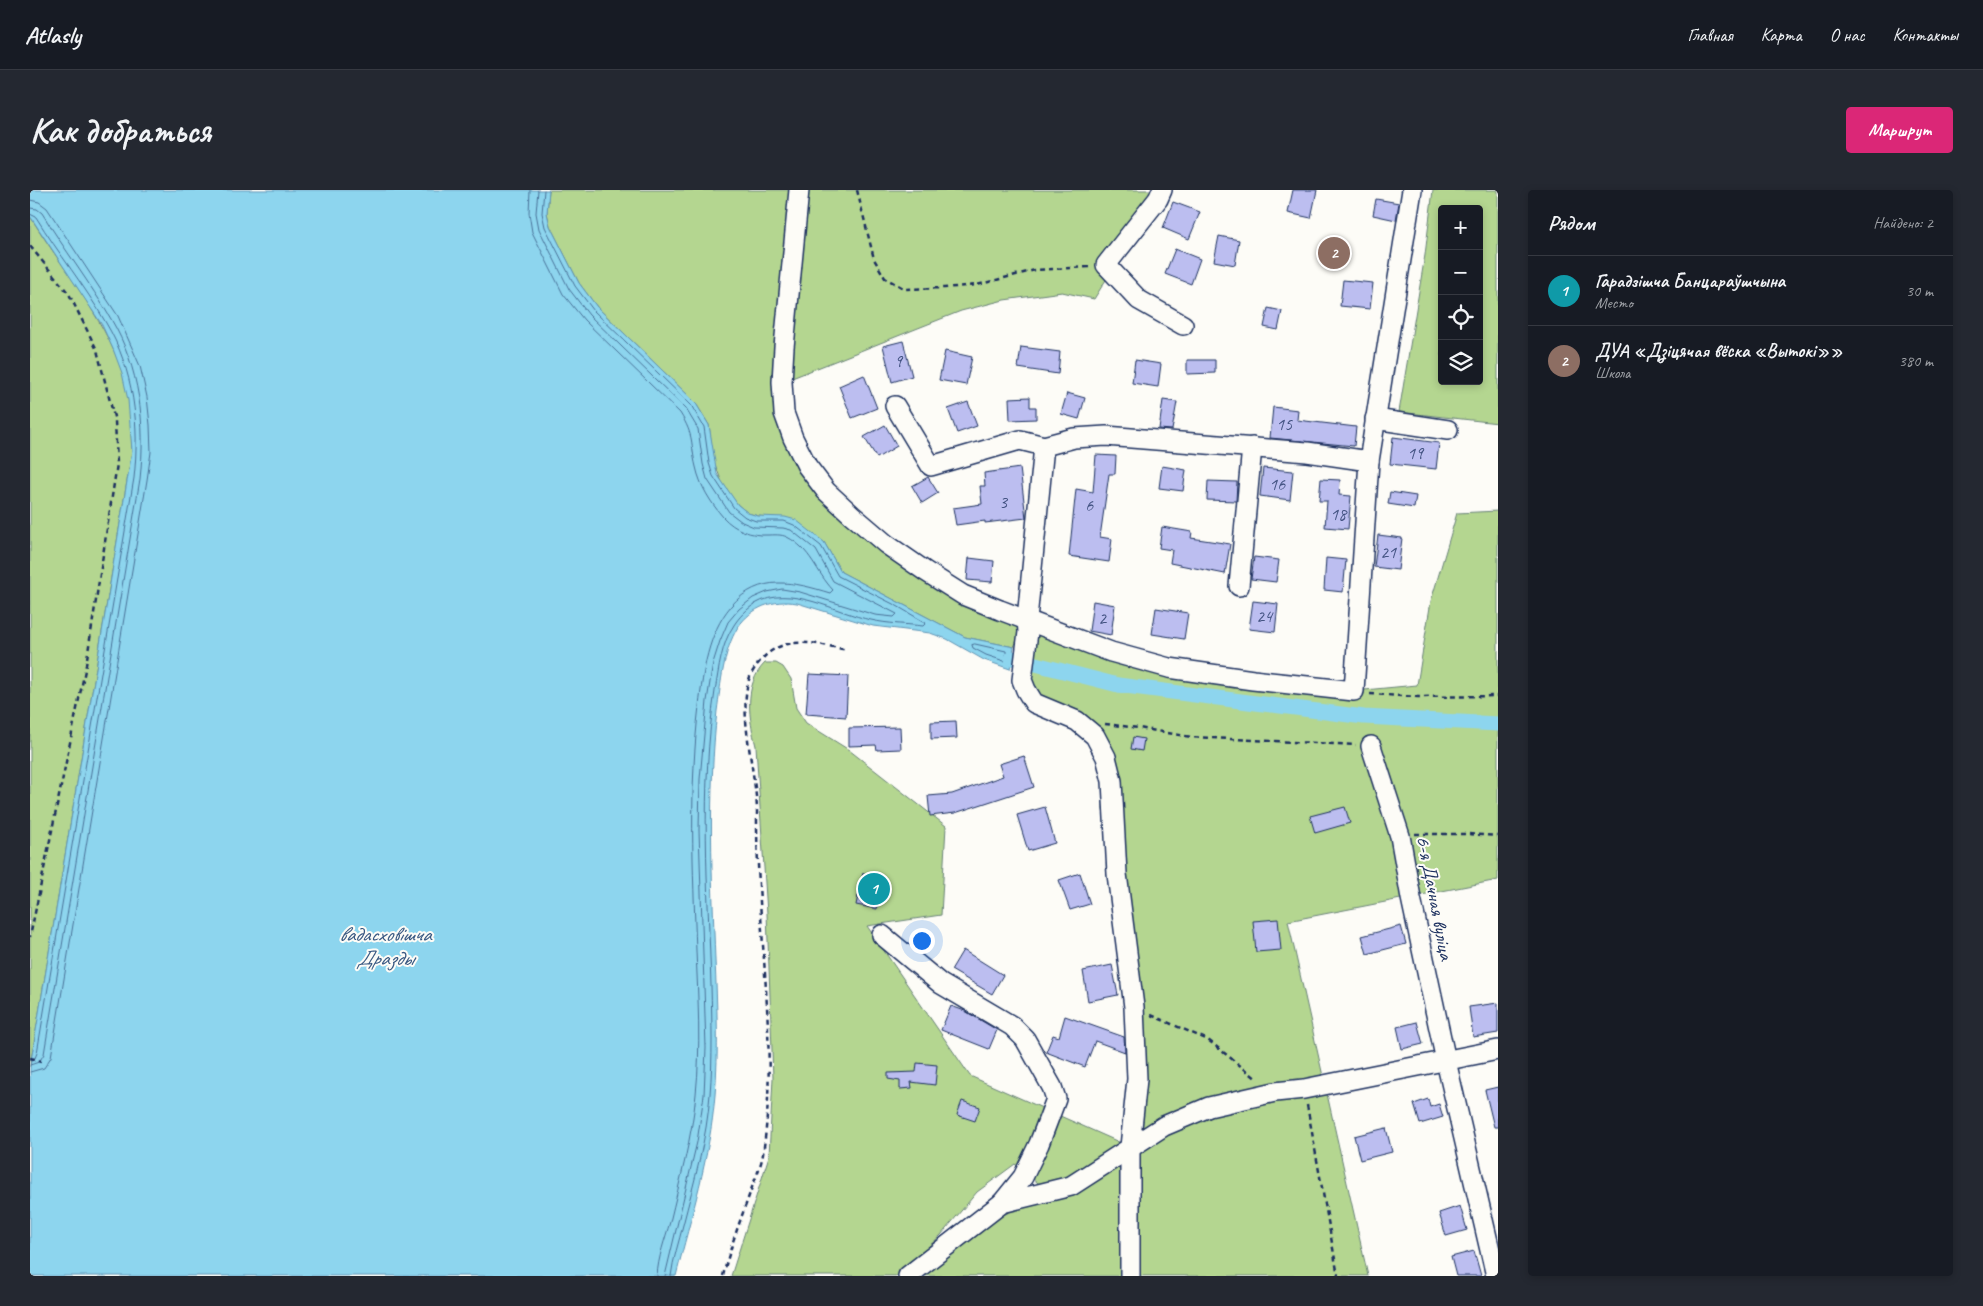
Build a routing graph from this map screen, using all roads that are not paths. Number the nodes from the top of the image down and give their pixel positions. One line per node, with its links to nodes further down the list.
1 (799, 190): 12 (street)
2 (1162, 190): 4 (street)
3 (1412, 190): 6 (street)
4 (1183, 325)
5 (895, 406): 8 (street)
6 (1376, 419): 7 (street); 10 (street)
7 (1448, 430)
8 (1044, 446): 9 (street); 12 (street)
9 (1252, 447): 10 (street); 11 (street)
10 (1369, 461): 12 (street)
11 (1239, 586)
12 (1027, 625): 17 (street)
13 (1371, 746): 16 (street, 6-я Дачная вуліца)
14 (882, 935): 18 (street)
15 (1498, 1050): 16 (street)
16 (1446, 1061): 17 (street); 21 (street, 6-я Дачная вуліца)
17 (1130, 1147): 18 (street); 20 (street)
18 (1002, 1203): 19 (street)
19 (908, 1276)
20 (1130, 1276)
21 (1496, 1276)

